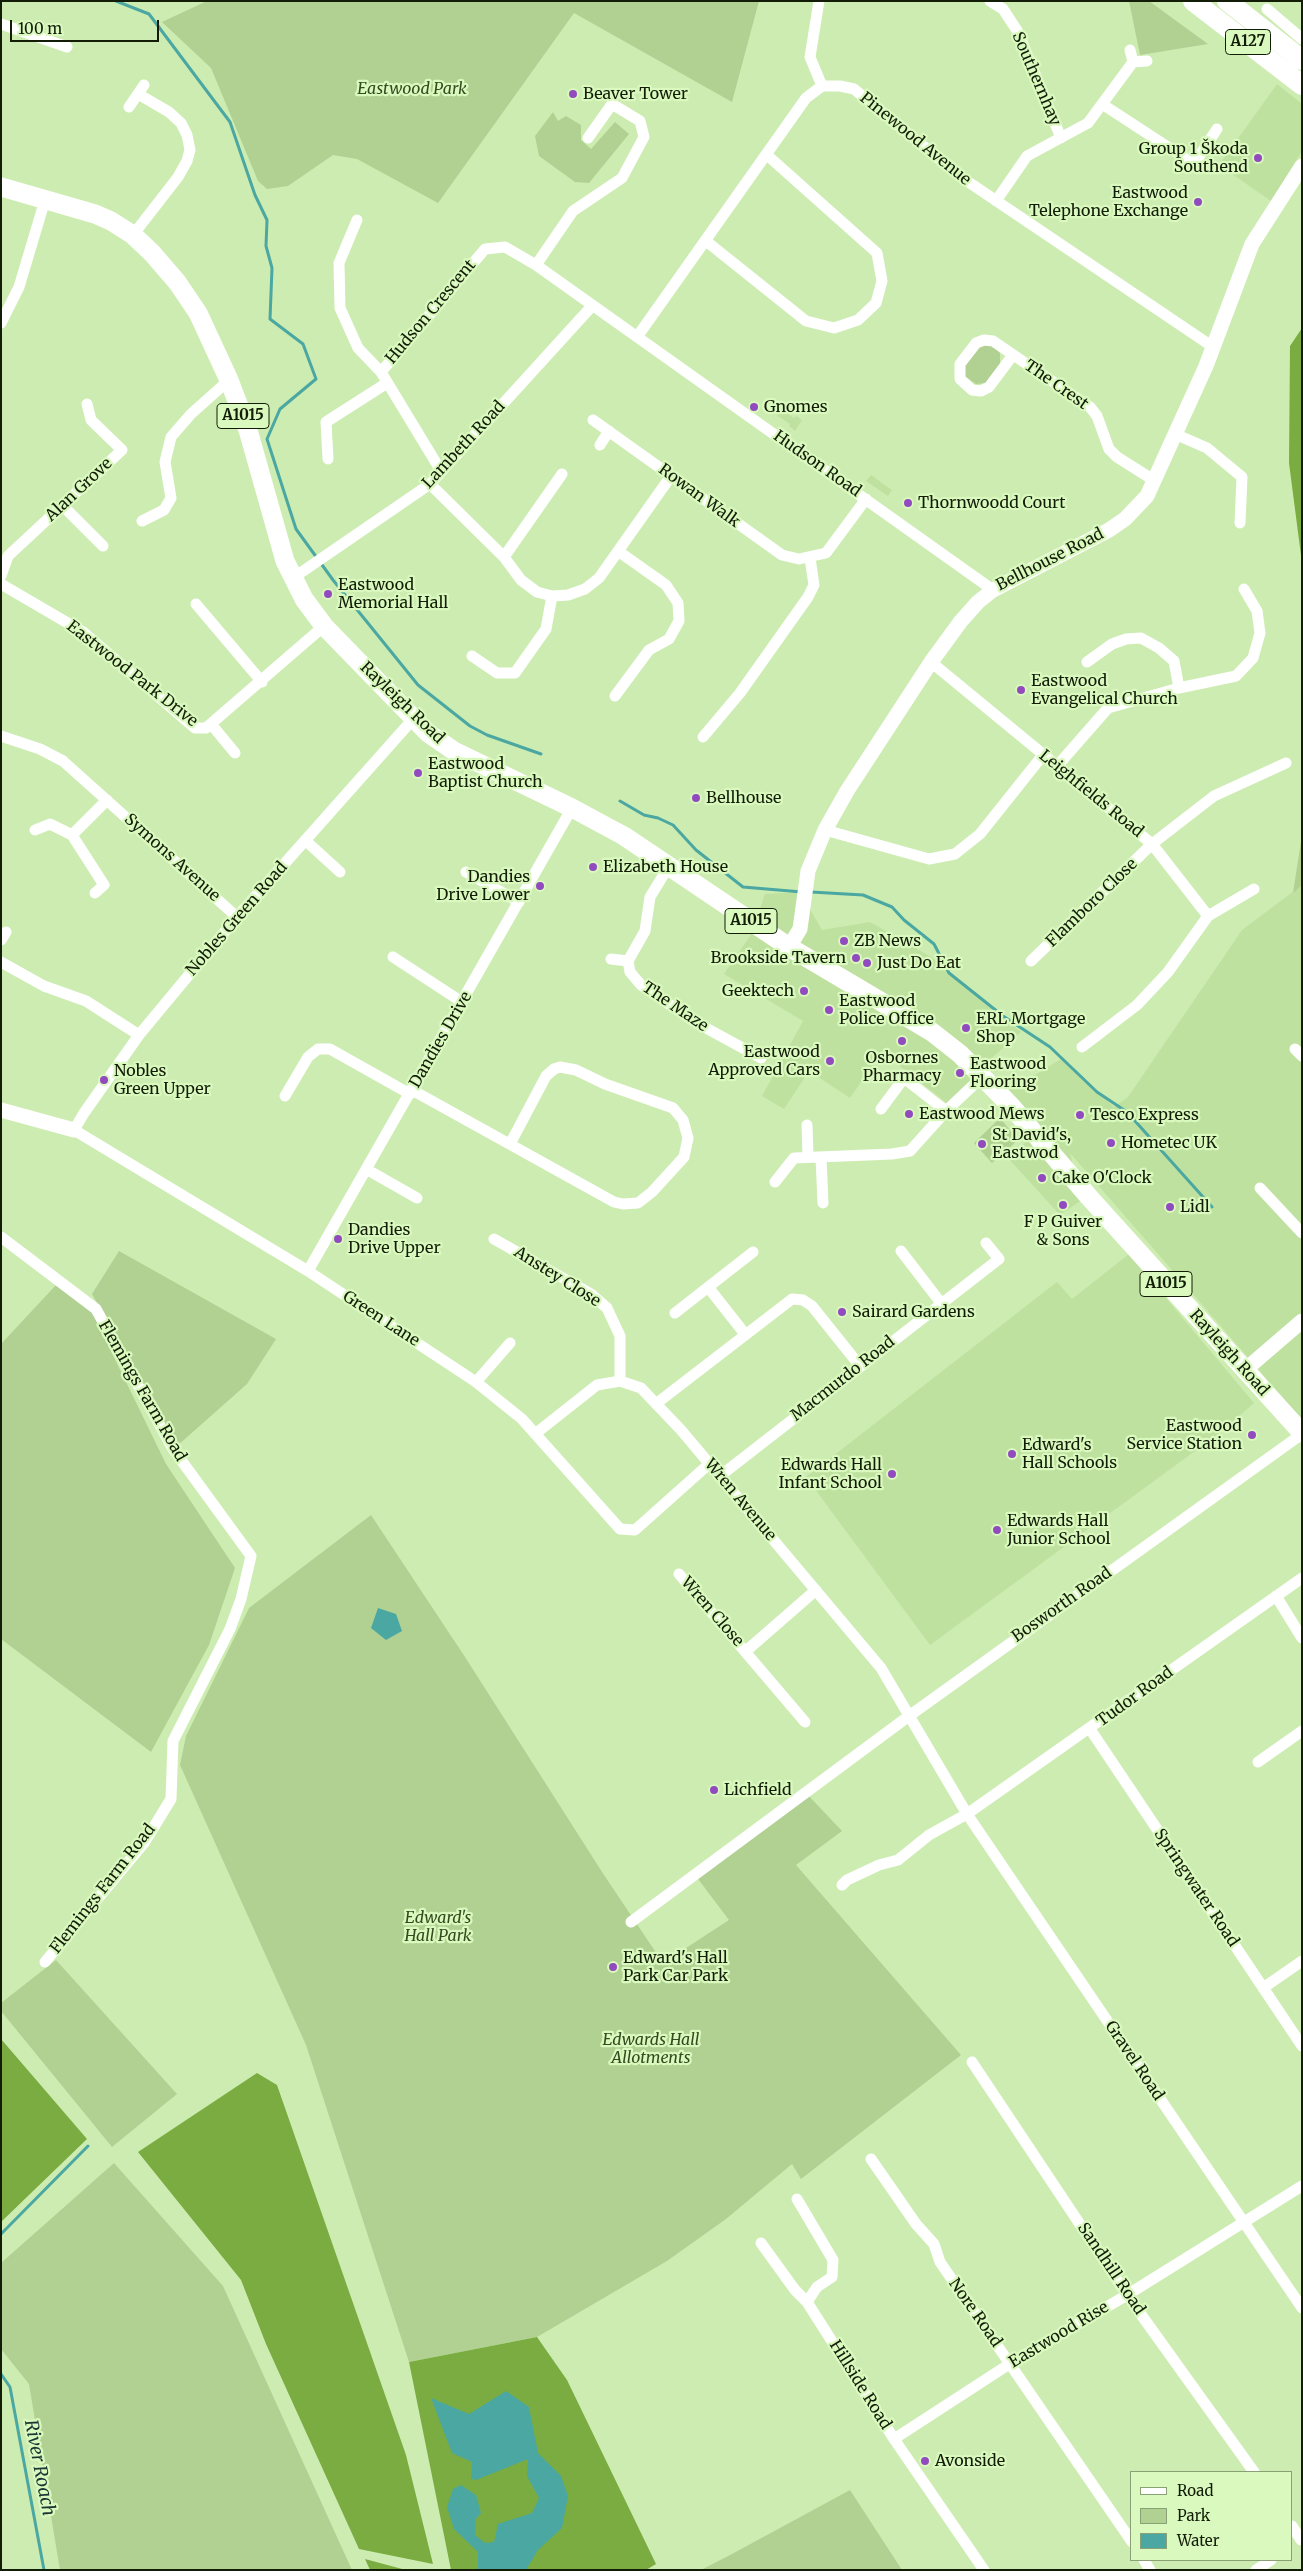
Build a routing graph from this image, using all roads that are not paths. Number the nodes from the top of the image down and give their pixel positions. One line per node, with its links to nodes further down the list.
1 (819, 1): 14 (street)
2 (990, 1): 19 (street, Southernhay)
3 (1193, 1): 13 (highway, A127)
4 (1209, 1): 13 (highway)
5 (1227, 1): 13 (highway, A127)
6 (1267, 9): 8 (street)
7 (1, 24): 9 (street)
8 (1302, 40)
9 (67, 48)
10 (1130, 50): 12 (street)
11 (1148, 60): 12 (street)
12 (1133, 62): 15 (street)
13 (1299, 74)
14 (822, 86): 20 (street); 24 (street, Pinewood Avenue)
15 (1102, 104): 17 (street); 19 (street)
16 (129, 107): 26 (street)
17 (1217, 129)
18 (588, 138): 28 (street)
19 (1061, 138): 24 (street)
20 (767, 155): 27 (street); 27 (street)
21 (1302, 166): 32 (street, Bellhouse Road)
22 (1, 187): 23 (main road, Rayleigh Road / A1015)
23 (45, 200): 26 (main road, Rayleigh Road / A1015); 30 (street)
24 (996, 201): 32 (street, Pinewood Avenue)
25 (356, 220): 34 (street)
26 (133, 235): 35 (main road, Rayleigh Road / A1015)
27 (706, 241): 31 (street)
28 (536, 265): 29 (street, Hudson Crescent); 34 (street, Hudson Crescent)
29 (592, 306): 31 (street, Hudson Road); 43 (street, Lambeth Road)
30 (3, 318)
31 (636, 337): 50 (street, Hudson Road)
32 (1213, 346): 40 (street, Bellhouse Road)
33 (1013, 355): 33 (street, The Crest); 47 (street, The Crest)
34 (381, 372): 36 (street)
35 (229, 380): 52 (street); 59 (main road, Rayleigh Road / A1015)
36 (388, 383): 42 (street); 43 (street)
37 (87, 404): 51 (street, Alan Grove)
38 (593, 420): 39 (street, Rowan Walk)
39 (609, 432): 41 (street); 45 (street, Rowan Walk)
40 (1175, 434): 47 (street, Bellhouse Road); 53 (street)
41 (600, 445)
42 (328, 459)
43 (441, 471): 48 (street, Lambeth Road)
44 (562, 474): 49 (street)
45 (671, 476): 55 (street); 57 (street, Rowan Walk)
46 (544, 477): 49 (street)
47 (1156, 481): 62 (street, Bellhouse Road)
48 (430, 484): 56 (street); 59 (street, Lambeth Road)
49 (554, 484): 56 (street)
50 (866, 499): 57 (street); 62 (street, Hudson Road)
51 (62, 506): 54 (street); 58 (street, Alan Grove)
52 (142, 521)
53 (1240, 523)
54 (102, 546)
55 (618, 551): 63 (street); 71 (street)
56 (504, 557): 63 (street)
57 (810, 558): 75 (street)
58 (1, 576)
59 (293, 578): 65 (main road, Rayleigh Road / A1015)
60 (1, 584): 73 (street, Eastwood Park Drive)
61 (1244, 589): 70 (street)
62 (993, 590): 67 (street, Bellhouse Road)
63 (552, 596): 66 (street)
64 (196, 604): 69 (street)
65 (324, 626): 69 (street, Eastwood Park Drive); 72 (main road, Rayleigh Road / A1015)
66 (472, 656)
67 (931, 662): 77 (street, Leighfields Road); 83 (street, Bellhouse Road)
68 (1086, 662): 70 (street)
69 (262, 682): 73 (street, Eastwood Park Drive)
70 (1179, 688): 79 (street)
71 (615, 696)
72 (414, 718): 81 (main road, Rayleigh Road / A1015); 85 (street, Nobles Green Road)
73 (211, 724): 76 (street)
74 (1, 736): 80 (street, Symons Avenue)
75 (703, 737)
76 (235, 753)
77 (1043, 755): 79 (street, Leighfields Road); 83 (street)
78 (1286, 763): 86 (street, Leighfields Road)
79 (1058, 765): 86 (street, Leighfields Road)
80 (107, 800): 84 (street); 94 (street, Symons Avenue)
81 (572, 808): 87 (main road, Rayleigh Road / A1015); 92 (street, Dandies Drive)
82 (35, 830): 84 (street)
83 (825, 830): 95 (street, Bellhouse Road)
84 (72, 835): 91 (street)
85 (306, 841): 88 (street); 94 (street, Nobles Green Road)
86 (1152, 844): 93 (street); 99 (street, Flamboro Close)
87 (669, 866): 95 (main road, Rayleigh Road / A1015); 98 (street)
88 (340, 872)
89 (466, 872): 92 (street)
90 (1254, 889): 93 (street)
91 (96, 893)
92 (519, 902): 101 (street, Dandies Drive)
93 (1208, 916): 103 (street)
94 (237, 917): 102 (street, Nobles Green Road)
95 (789, 947): 105 (main road, Rayleigh Road / A1015)
96 (393, 957): 101 (street)
97 (611, 959): 98 (street)
98 (628, 961): 104 (street, The Maze)
99 (1031, 961)
100 (1, 962): 102 (street)
101 (462, 1002): 106 (street, Dandies Drive)
102 (139, 1036): 112 (street, Nobles Green Road)
103 (1082, 1047)
104 (761, 1058)
105 (983, 1076): 110 (street); 135 (main road, Rayleigh Road / A1015)
106 (411, 1092): 107 (street); 113 (street); 116 (street, Dandies Drive)
107 (285, 1096)
108 (880, 1109): 110 (street)
109 (1, 1110): 112 (street, Green Lane)
110 (946, 1111): 115 (street)
111 (807, 1125): 114 (street)
112 (74, 1130): 127 (street, Green Lane)
113 (510, 1144): 113 (street)
114 (808, 1157): 115 (street); 117 (street)
115 (821, 1157): 120 (street)
116 (366, 1169): 119 (street); 127 (street, Dandies Drive)
117 (775, 1182)
118 (1260, 1188): 121 (street)
119 (417, 1198)
120 (823, 1203)
121 (1302, 1233)
122 (1, 1237): 158 (street, Flemings Farm Road)
123 (494, 1239): 136 (street, Anstey Close)
124 (986, 1242): 129 (street, Macmurdo Road)
125 (901, 1251): 129 (street)
126 (753, 1252): 128 (street)
127 (308, 1271): 137 (street, Green Lane)
128 (708, 1286): 130 (street); 132 (street)
129 (941, 1303): 134 (street, Macmurdo Road)
130 (675, 1312)
131 (1302, 1321): 135 (street)
132 (745, 1334): 134 (street); 138 (street)
133 (510, 1343): 137 (street)
134 (860, 1366): 142 (street, Macmurdo Road)
135 (1245, 1370): 140 (main road, Rayleigh Road / A1015)
136 (620, 1381): 138 (street, Wren Avenue); 139 (street)
137 (476, 1382): 139 (street, Green Lane)
138 (657, 1403): 141 (street, Wren Avenue)
139 (535, 1434): 141 (street, Green Lane)
140 (1302, 1434): 149 (street, Bosworth Road)
141 (709, 1464): 142 (street, Wren Avenue)
142 (720, 1476): 145 (street, Wren Avenue)
143 (679, 1574): 148 (street, Wren Close)
144 (1302, 1578): 146 (street, Tudor Road)
145 (816, 1590): 148 (street, Wren Close); 149 (street, Wren Avenue)
146 (1276, 1596): 147 (street); 151 (street, Tudor Road)
147 (1302, 1638)
148 (746, 1651): 150 (street, Wren Close)
149 (909, 1716): 154 (street, Gravel Road); 156 (street, Bosworth Road)
150 (805, 1722)
151 (1090, 1729): 154 (street, Tudor Road); 159 (street, Springwater Road)
152 (1302, 1731): 153 (street)
153 (1258, 1762)
154 (967, 1814): 155 (street, Tudor Road); 166 (street, Gravel Road)
155 (842, 1886)
156 (632, 1922)
157 (1302, 1961): 159 (street)
158 (45, 1962)
159 (1263, 1988): 160 (street, Springwater Road)
160 (1298, 2033): 161 (street, Springwater Road)
161 (1302, 2046)
162 (972, 2062): 168 (street, Sandhill Road)
163 (871, 2159): 171 (street, Nore Road)
164 (1302, 2186): 166 (street, Eastwood Rise)
165 (797, 2199): 169 (street)
166 (1243, 2222): 168 (street, Eastwood Rise); 170 (street, Gravel Road)
167 (762, 2243): 169 (street, Hillside Road)
168 (1128, 2295): 171 (street, Eastwood Rise); 173 (street, Sandhill Road)
169 (808, 2303): 172 (street, Hillside Road)
170 (1302, 2308)
171 (1011, 2364): 172 (street, Eastwood Rise); 175 (street, Nore Road)
172 (894, 2438): 178 (street, Hillside Road)
173 (1253, 2471)
174 (1293, 2527): 176 (street)
175 (1130, 2539)
176 (1302, 2540)
177 (1270, 2561): 179 (street)
178 (984, 2570)
179 (1256, 2570)

